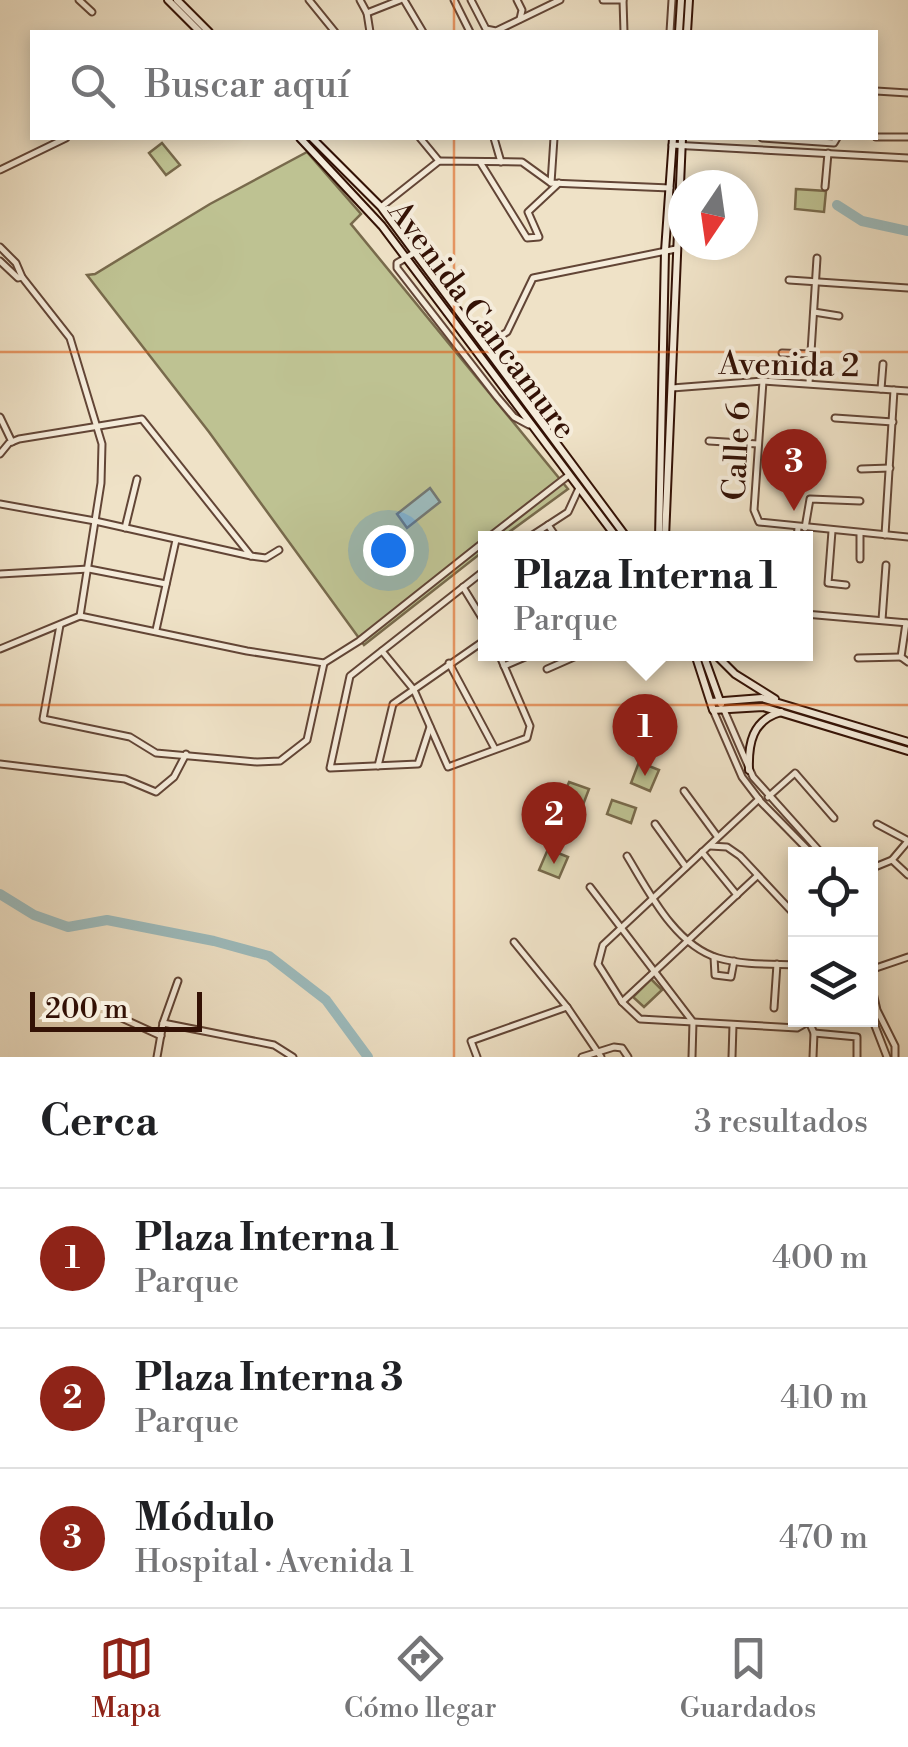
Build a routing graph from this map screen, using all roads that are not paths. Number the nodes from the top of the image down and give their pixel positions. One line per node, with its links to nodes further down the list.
1 (79, 0): 17 (street)
2 (168, 0): 21 (main road)
3 (176, 0): 21 (main road)
4 (309, 0): 22 (street)
5 (360, 0): 19 (street)
6 (402, 0): 19 (street); 24 (street)
7 (454, 0): 25 (street)
8 (470, 0): 26 (street)
9 (517, 0): 16 (street)
10 (560, 0): 18 (street)
11 (603, 0): 12 (street)
12 (623, 0): 28 (street)
13 (672, 0): 29 (street)
14 (681, 0): 30 (main road)
15 (689, 0): 31 (main road)
16 (522, 10): 18 (street); 20 (street)
17 (92, 12)
18 (530, 13): 20 (street)
19 (367, 14): 23 (street)
20 (520, 19): 27 (street)
21 (198, 30)
22 (333, 30)
23 (370, 30)
24 (422, 30)
25 (469, 30)
26 (489, 30)
27 (492, 30)
28 (624, 30)
29 (670, 30)
30 (679, 30)
31 (688, 30)
32 (878, 92): 33 (street)
33 (908, 93)
34 (878, 137): 35 (street)
35 (908, 137)
36 (62, 140): 48 (street)
37 (302, 140): 52 (main road, Avenida Cancamure)
38 (314, 140): 51 (main road, Avenida Cancamure)
39 (422, 140): 45 (street)
40 (495, 140): 47 (street)
41 (554, 140): 53 (street)
42 (677, 141): 43 (street); 49 (main road); 50 (main road)
43 (828, 154): 44 (street); 55 (street)
44 (908, 158)
45 (439, 161): 46 (street); 57 (street)
46 (480, 162): 47 (street); 54 (street)
47 (501, 162): 53 (street)
48 (0, 170)
49 (673, 170)
50 (677, 170)
51 (351, 177): 52 (street); 57 (main road, Avenida Cancamure)
52 (344, 183): 62 (main road, Avenida Cancamure)
53 (551, 183): 54 (street)
54 (560, 183): 56 (street)
55 (825, 187)
56 (668, 188)
57 (380, 207): 62 (main road, Avenida Cancamure)
58 (668, 213): 60 (main road)
59 (0, 247): 66 (street)
60 (665, 250): 61 (street); 72 (street); 77 (main road)
61 (668, 250)
62 (410, 255): 72 (main road, Avenida Cancamure); 73 (main road, Avenida Cancamure); 89 (street)
63 (817, 258): 68 (street)
64 (676, 260): 80 (main road)
65 (0, 262): 66 (street)
66 (22, 277): 88 (street)
67 (789, 280): 68 (street)
68 (816, 281): 69 (street); 70 (street)
69 (908, 288)
70 (814, 312): 71 (street); 75 (street)
71 (839, 316)
72 (484, 346): 73 (street); 91 (main road, Avenida Cancamure)
73 (476, 351): 89 (main road, Avenida Cancamure)
74 (782, 353): 75 (street)
75 (811, 354): 79 (street)
76 (883, 364): 81 (street)
77 (661, 381): 80 (street); 84 (main road)
78 (763, 381): 79 (street, Avenida 2); 80 (street, Avenida 2); 93 (street, Calle 6)
79 (809, 383): 81 (street, Avenida 2)
80 (670, 388): 84 (street); 111 (main road)
81 (881, 389): 82 (street, Avenida 2)
82 (894, 390): 83 (street, Avenida 2); 87 (street)
83 (908, 391)
84 (660, 394): 112 (main road)
85 (0, 417): 92 (street)
86 (836, 418): 87 (street)
87 (892, 422): 95 (street)
88 (97, 426): 92 (street); 102 (street); 121 (street)
89 (533, 427): 91 (main road, Avenida Cancamure)
90 (709, 440): 93 (street)
91 (549, 441): 97 (main road, Avenida Cancamure); 110 (main road, Avenida Cancamure)
92 (12, 442): 94 (street)
93 (758, 444): 105 (street, Calle 6)
94 (0, 454)
95 (890, 468): 96 (street); 116 (street)
96 (861, 469)
97 (569, 474): 99 (main road, Avenida Cancamure); 106 (street)
98 (137, 479): 104 (street)
99 (579, 488): 103 (street); 109 (main road, Avenida Cancamure)
100 (860, 501): 105 (street)
101 (0, 504): 102 (street)
102 (94, 521): 104 (street); 124 (street)
103 (548, 525): 107 (street); 108 (street)
104 (125, 528): 118 (street)
105 (802, 528): 113 (street); 114 (street)
106 (498, 531)
107 (539, 531)
108 (552, 531)
109 (612, 531)
110 (621, 531)
111 (662, 531)
112 (662, 531)
113 (800, 531)
114 (832, 531): 115 (street); 128 (street)
115 (860, 534): 116 (street); 122 (street)
116 (886, 536): 117 (street)
117 (908, 537)
118 (176, 540): 121 (street); 127 (street)
119 (478, 547): 151 (street)
120 (279, 550): 121 (street)
121 (251, 556)
122 (860, 559)
123 (886, 564): 133 (street)
124 (89, 569): 125 (street); 127 (street); 132 (street)
125 (0, 574)
126 (478, 576): 129 (street)
127 (166, 584): 136 (street)
128 (846, 585)
129 (464, 587): 130 (street); 140 (street)
130 (478, 611)
131 (813, 615): 133 (street)
132 (80, 616): 135 (street); 136 (street)
133 (882, 620): 134 (street)
134 (907, 623): 141 (street)
135 (60, 624): 139 (street); 162 (street)
136 (156, 631): 151 (street)
137 (0, 636): 139 (street)
138 (478, 644): 149 (street)
139 (1, 649)
140 (382, 651): 154 (street); 164 (street)
141 (900, 656): 142 (street); 150 (street)
142 (858, 658)
143 (502, 661): 152 (street)
144 (516, 661): 152 (street)
145 (564, 661): 153 (street)
146 (698, 661): 156 (main road)
147 (705, 661): 156 (main road)
148 (723, 661): 155 (main road)
149 (449, 662): 154 (street); 160 (street)
150 (908, 662)
151 (324, 663): 162 (street)
152 (504, 666): 160 (street)
153 (546, 668)
154 (414, 690): 158 (street); 164 (street)
155 (781, 702): 156 (main road); 159 (main road)
156 (716, 705): 157 (main road); 165 (street); 168 (street)
157 (783, 712): 161 (main road); 165 (main road)
158 (430, 727): 160 (street); 164 (street)
159 (908, 742)
160 (494, 749)
161 (908, 751)
162 (186, 754): 163 (street)
163 (0, 764)
164 (378, 766)
165 (749, 770): 167 (street)
166 (684, 790): 172 (street)
167 (768, 797): 169 (street); 176 (street)
168 (759, 799): 172 (street); 175 (street)
169 (834, 818)
170 (655, 824): 181 (street)
171 (877, 824): 173 (street)
172 (717, 836): 174 (street)
173 (908, 840): 179 (street)
174 (710, 846): 177 (street); 182 (street)
175 (805, 847)
176 (815, 847)
177 (702, 852): 181 (street); 185 (street)
178 (626, 856): 186 (street)
179 (892, 860): 180 (street); 183 (street)
180 (878, 866)
181 (686, 867): 186 (street)
182 (757, 876): 185 (street); 187 (street)
183 (908, 876)
184 (590, 886): 188 (street)
185 (737, 894): 189 (street)
186 (654, 898): 188 (street); 189 (street)
187 (788, 908)
188 (623, 928): 197 (street); 199 (street)
189 (688, 941): 191 (street); 197 (street)
190 (514, 942): 200 (street)
191 (714, 957): 193 (street); 193 (street)
192 (908, 957): 196 (street)
193 (734, 962): 194 (street)
194 (777, 964): 195 (street); 201 (street)
195 (788, 965)
196 (878, 967)
197 (655, 971): 199 (street); 204 (street)
198 (178, 981): 205 (street)
199 (622, 1002): 204 (street)
200 (568, 1008): 212 (street); 215 (street)
201 (774, 1008)
202 (878, 1012): 223 (street)
203 (115, 1015): 211 (street)
204 (693, 1022): 206 (street); 218 (street)
205 (163, 1023): 211 (street); 214 (street)
206 (733, 1024): 207 (street); 219 (street)
207 (799, 1027)
208 (813, 1027): 210 (street)
209 (875, 1027): 222 (street)
210 (814, 1034): 220 (street); 221 (street)
211 (161, 1036): 213 (street)
212 (600, 1054): 216 (street); 217 (street)
213 (157, 1057)
214 (293, 1057)
215 (477, 1057)
216 (582, 1057)
217 (628, 1057)
218 (692, 1057)
219 (732, 1057)
220 (813, 1057)
221 (856, 1057)
222 (887, 1057)
223 (898, 1057)

